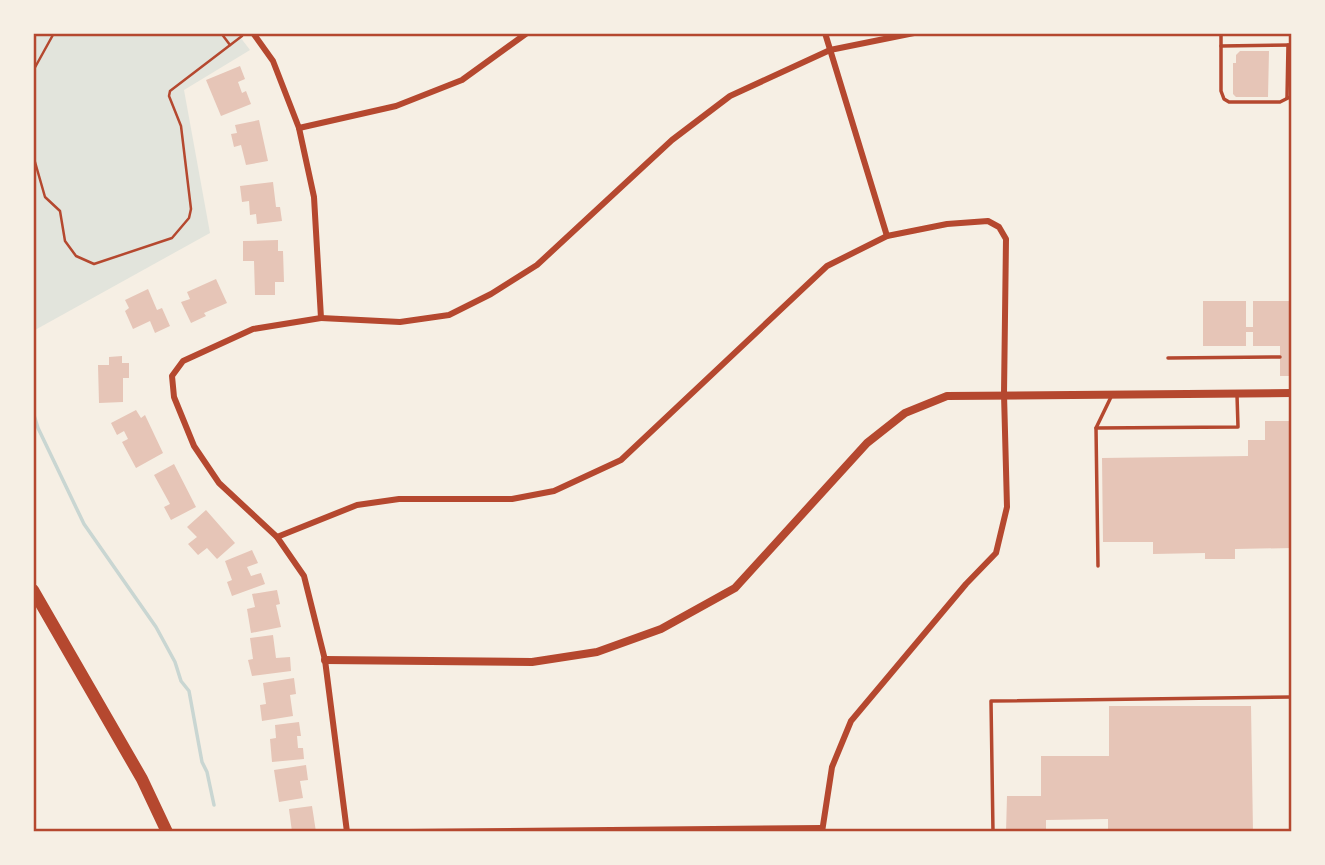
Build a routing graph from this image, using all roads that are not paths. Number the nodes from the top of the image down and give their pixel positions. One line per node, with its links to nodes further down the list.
1 (253, 33): 10 (street)
2 (527, 33): 10 (street)
3 (824, 33): 8 (street)
4 (914, 33): 8 (street)
5 (1221, 33): 7 (lane)
6 (1290, 45): 7 (lane); 9 (lane)
7 (1221, 46): 9 (lane)
8 (830, 50): 11 (street); 12 (street)
9 (1289, 97)
10 (299, 128): 12 (street)
11 (887, 236): 17 (street); 20 (street)
12 (321, 318): 20 (street)
13 (1280, 357): 14 (lane)
14 (1168, 358)
15 (1237, 393): 16 (street); 18 (street); 19 (lane)
16 (1292, 393)
17 (1004, 394): 18 (street); 23 (street); 25 (street)
18 (1112, 395): 19 (lane)
19 (1096, 428): 21 (lane)
20 (277, 537): 23 (street)
21 (1098, 566)
22 (33, 590): 26 (highway)
23 (325, 660): 27 (street)
24 (1292, 697): 29 (lane)
25 (822, 830): 28 (street)
26 (167, 832)
27 (347, 832)
28 (409, 832)
29 (993, 832)

